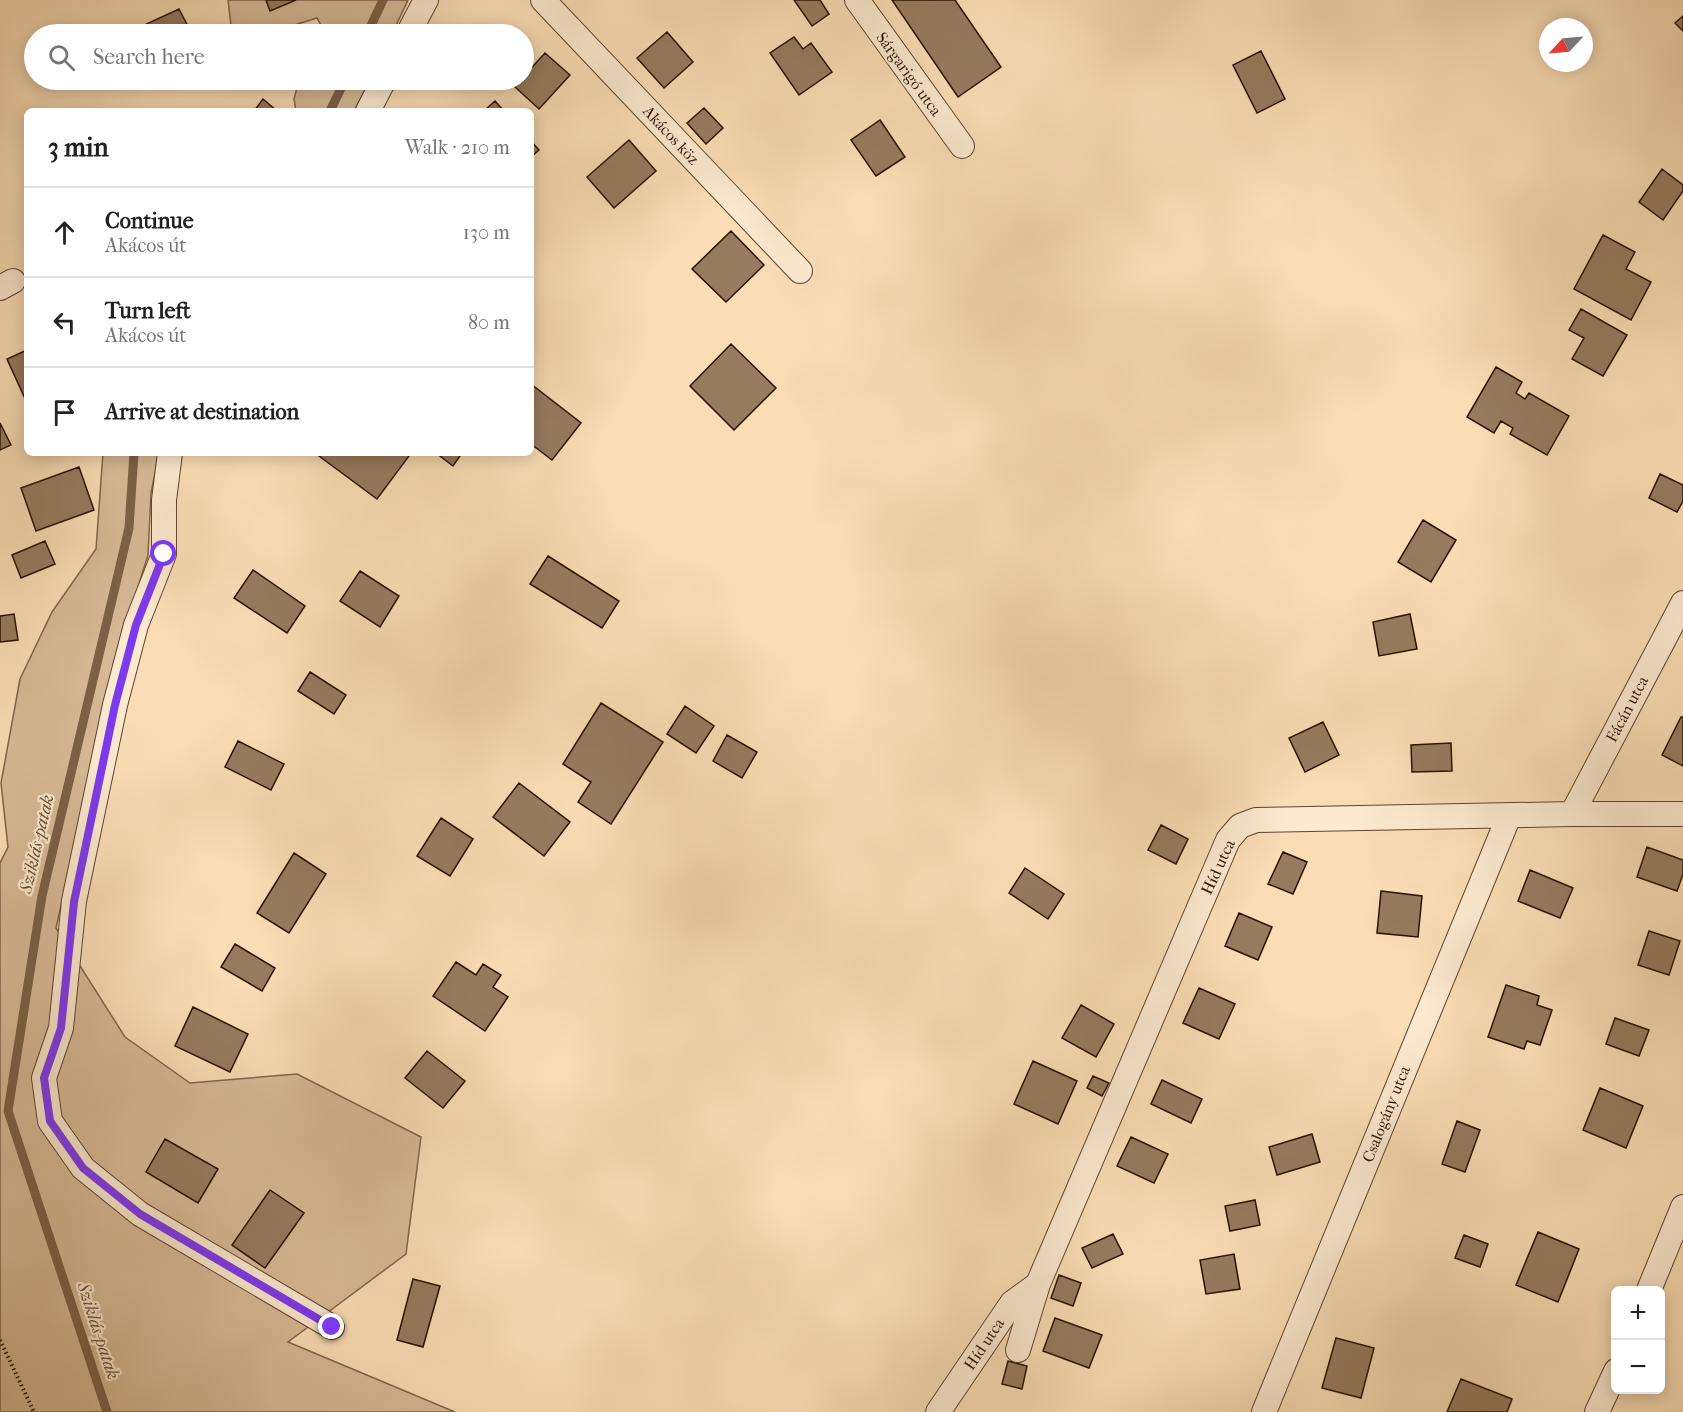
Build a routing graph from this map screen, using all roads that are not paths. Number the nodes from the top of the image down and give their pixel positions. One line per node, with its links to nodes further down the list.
1 (426, 0): 4 (street)
2 (543, 0): 8 (street, Akácos köz)
3 (857, 0): 7 (street, Sárgarigó utca)
4 (413, 24)
5 (379, 90): 6 (street)
6 (370, 108)
7 (962, 146)
8 (800, 271)
9 (170, 456): 17 (street)
10 (1683, 603): 11 (street, Fácán utca)
11 (1572, 814): 12 (street, Híd utca); 13 (street, Híd utca)
12 (1683, 814)
13 (1509, 816): 15 (street, Híd utca); 21 (street, Csalogány utca)
14 (1683, 1207): 16 (street)
15 (1038, 1284): 18 (street, Híd utca); 20 (street, Híd utca)
16 (1651, 1286)
17 (332, 1327)
18 (1018, 1350)
19 (1611, 1382): 22 (street)
20 (938, 1412)
21 (1264, 1412)
22 (1597, 1412)

